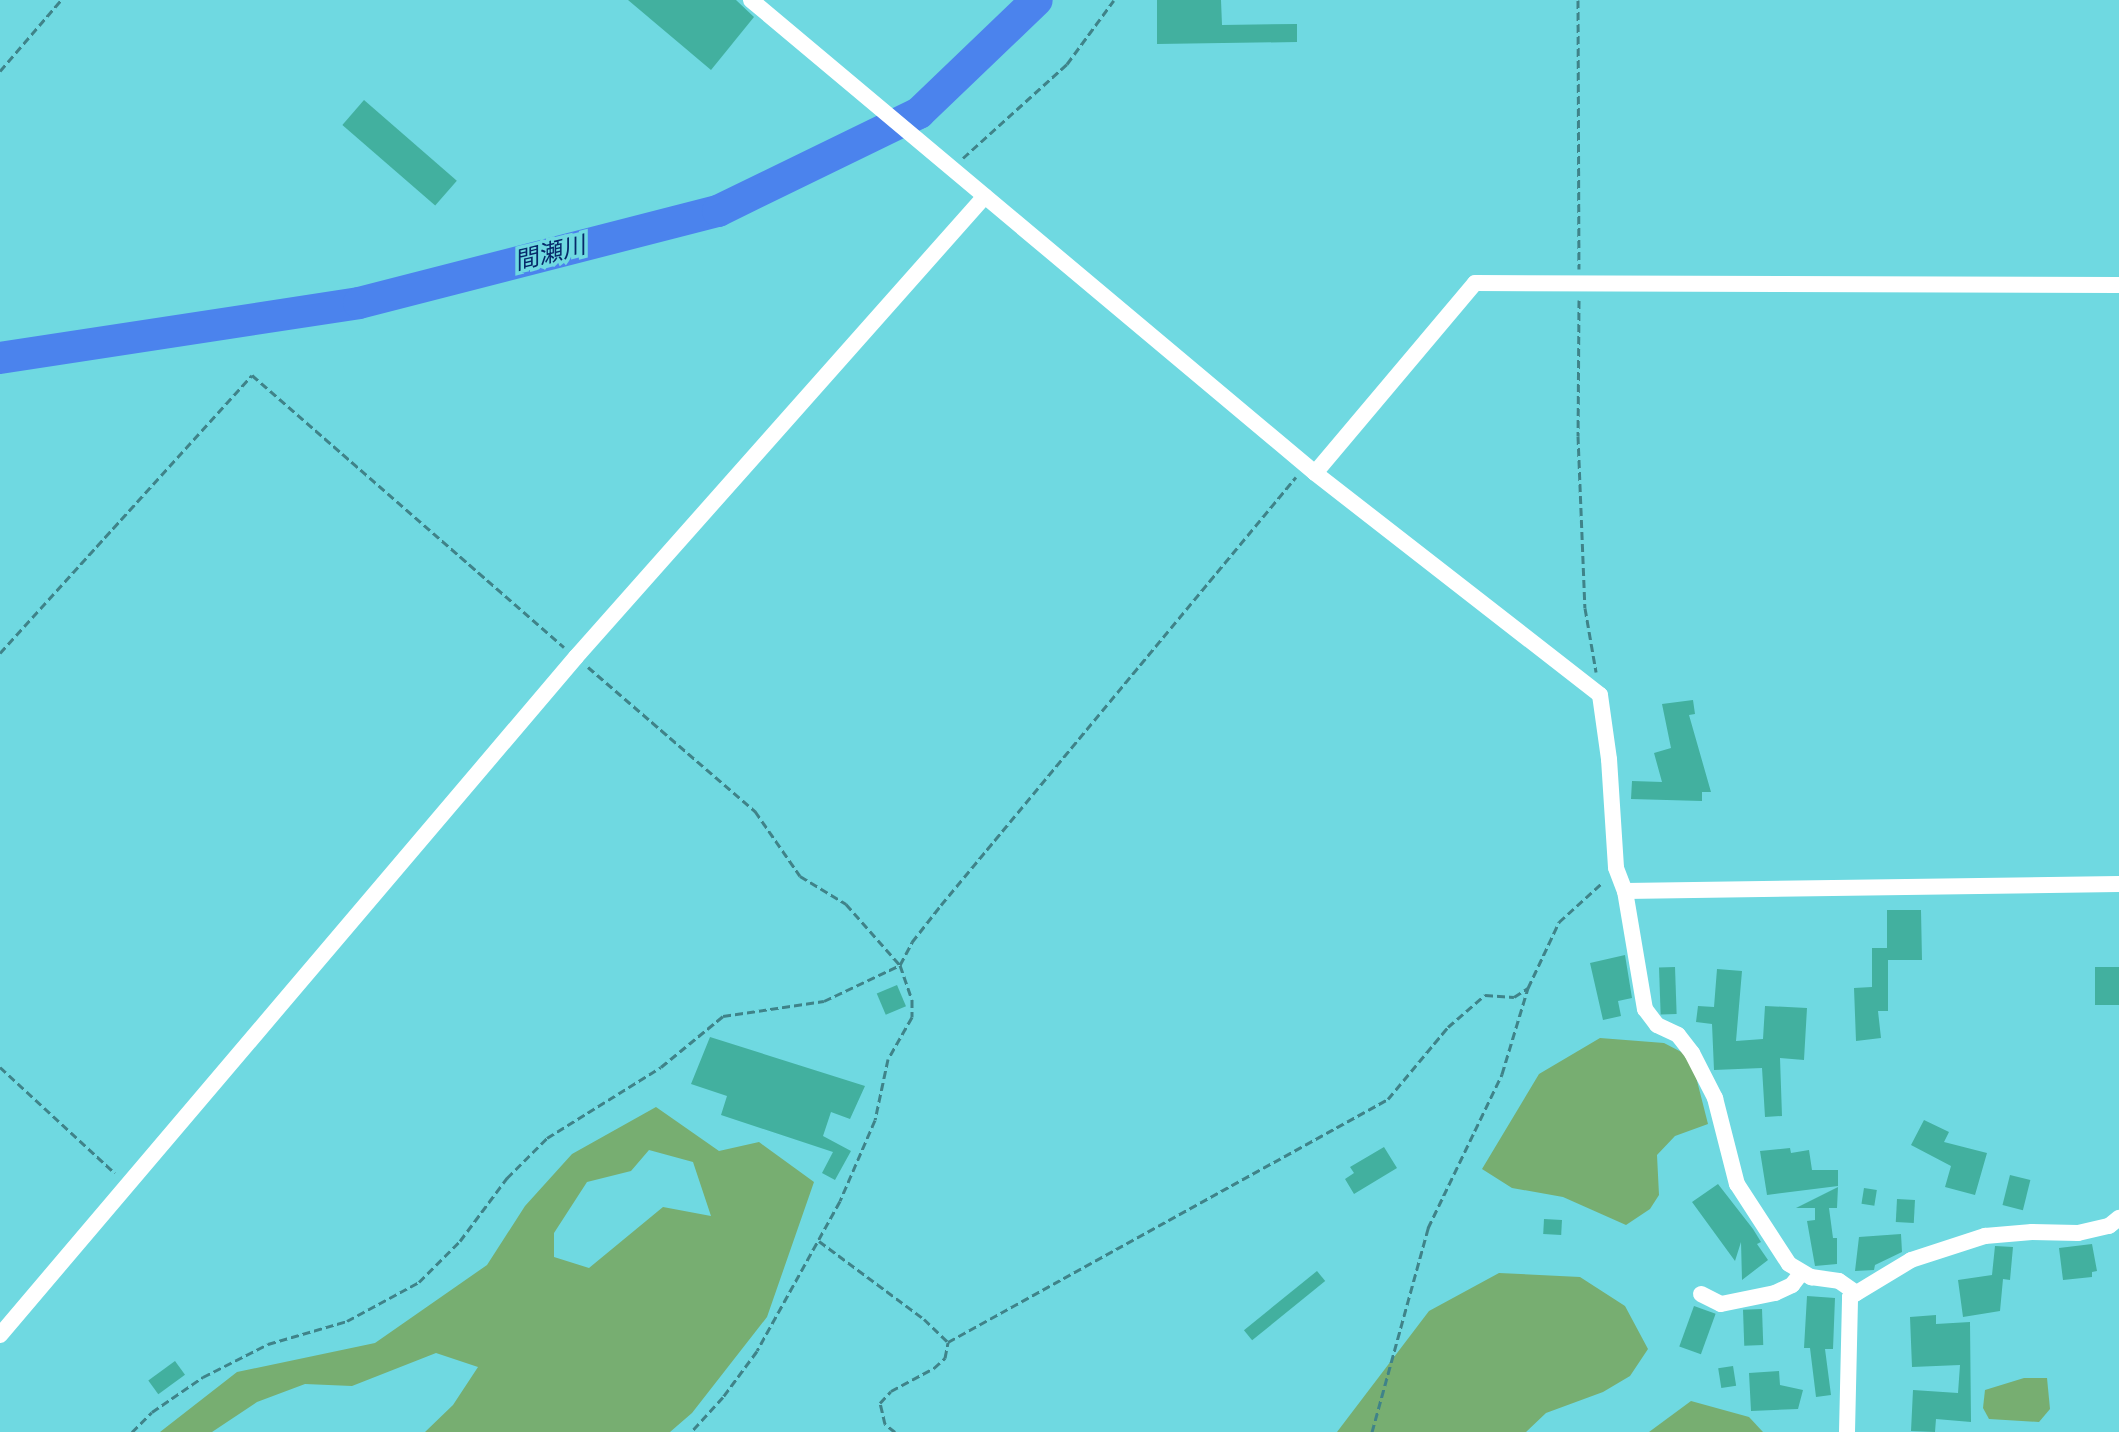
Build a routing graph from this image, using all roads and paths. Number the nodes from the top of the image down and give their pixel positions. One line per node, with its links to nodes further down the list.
1 (61, 0): 5 (path)
2 (751, 0): 6 (street)
3 (1114, 0): 6 (path)
4 (1578, 0): 8 (path)
5 (0, 71)
6 (951, 169): 7 (street)
7 (985, 196): 10 (street); 12 (street)
8 (1579, 285): 9 (street); 10 (street); 13 (path)
9 (2119, 285)
10 (1311, 469): 13 (street); 17 (path)
11 (0, 653): 12 (path)
12 (576, 657): 17 (path); 20 (street)
13 (1600, 695): 14 (street)
14 (1616, 868): 16 (street); 18 (path)
15 (2119, 884): 16 (street)
16 (1625, 891): 23 (street)
17 (900, 965): 22 (path); 28 (path)
18 (1528, 988): 27 (path); 31 (path)
19 (0, 1067): 20 (path)
20 (129, 1186): 26 (street)
21 (2119, 1218): 24 (street)
22 (818, 1241): 27 (path); 29 (path)
23 (1802, 1272): 24 (street); 25 (street)
24 (1856, 1293): 32 (street)
25 (1701, 1294)
26 (0, 1335)
27 (948, 1342): 30 (path)
28 (132, 1432)
29 (691, 1432)
30 (895, 1432)
31 (1372, 1432)
32 (1847, 1432)

